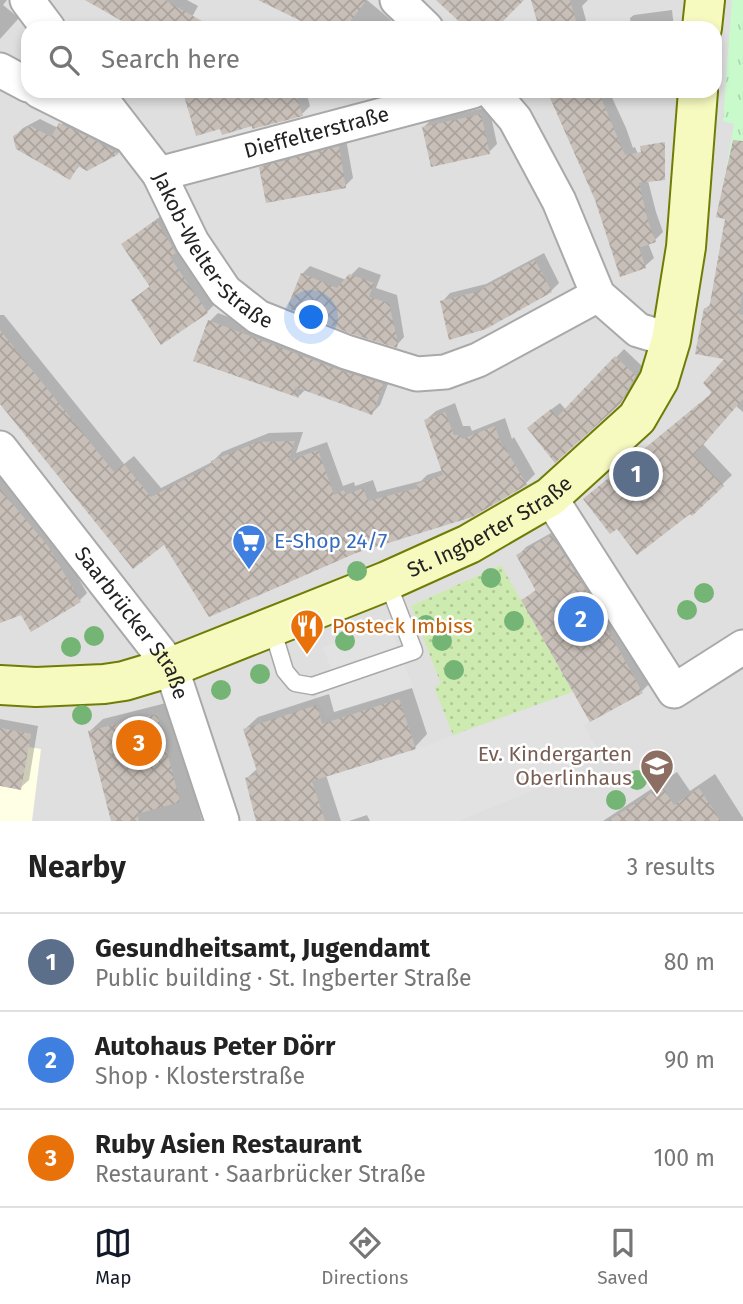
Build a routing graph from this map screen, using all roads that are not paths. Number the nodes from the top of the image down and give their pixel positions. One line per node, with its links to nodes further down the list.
1 (27, 0): 4 (street)
2 (397, 0): 5 (street)
3 (705, 0): 6 (main road)
4 (43, 21)
5 (419, 21)
6 (703, 21)
7 (0, 70): 8 (street)
8 (21, 81)
9 (54, 98): 14 (street)
10 (100, 98): 14 (street, Jakob-Welter-Straße)
11 (447, 98): 15 (street, Dieffelterstraße)
12 (497, 98): 16 (street)
13 (697, 98): 17 (main road, St. Ingberter Straße)
14 (128, 135): 15 (street, Jakob-Welter-Straße)
15 (159, 174): 16 (street, Jakob-Welter-Straße)
16 (598, 295): 17 (street)
17 (671, 340): 19 (main road, St. Ingberter Straße)
18 (0, 448): 23 (street, Saarbrücker Straße)
19 (550, 496): 20 (main road, St. Ingberter Straße); 22 (street)
20 (387, 581): 21 (main road, St. Ingberter Straße); 21 (lane)
21 (272, 628): 23 (main road, St. Ingberter Straße)
22 (743, 647)
23 (171, 667): 24 (main road, St. Ingberter Straße); 25 (street, Saarbrücker Straße)
24 (0, 685)
25 (222, 821)

